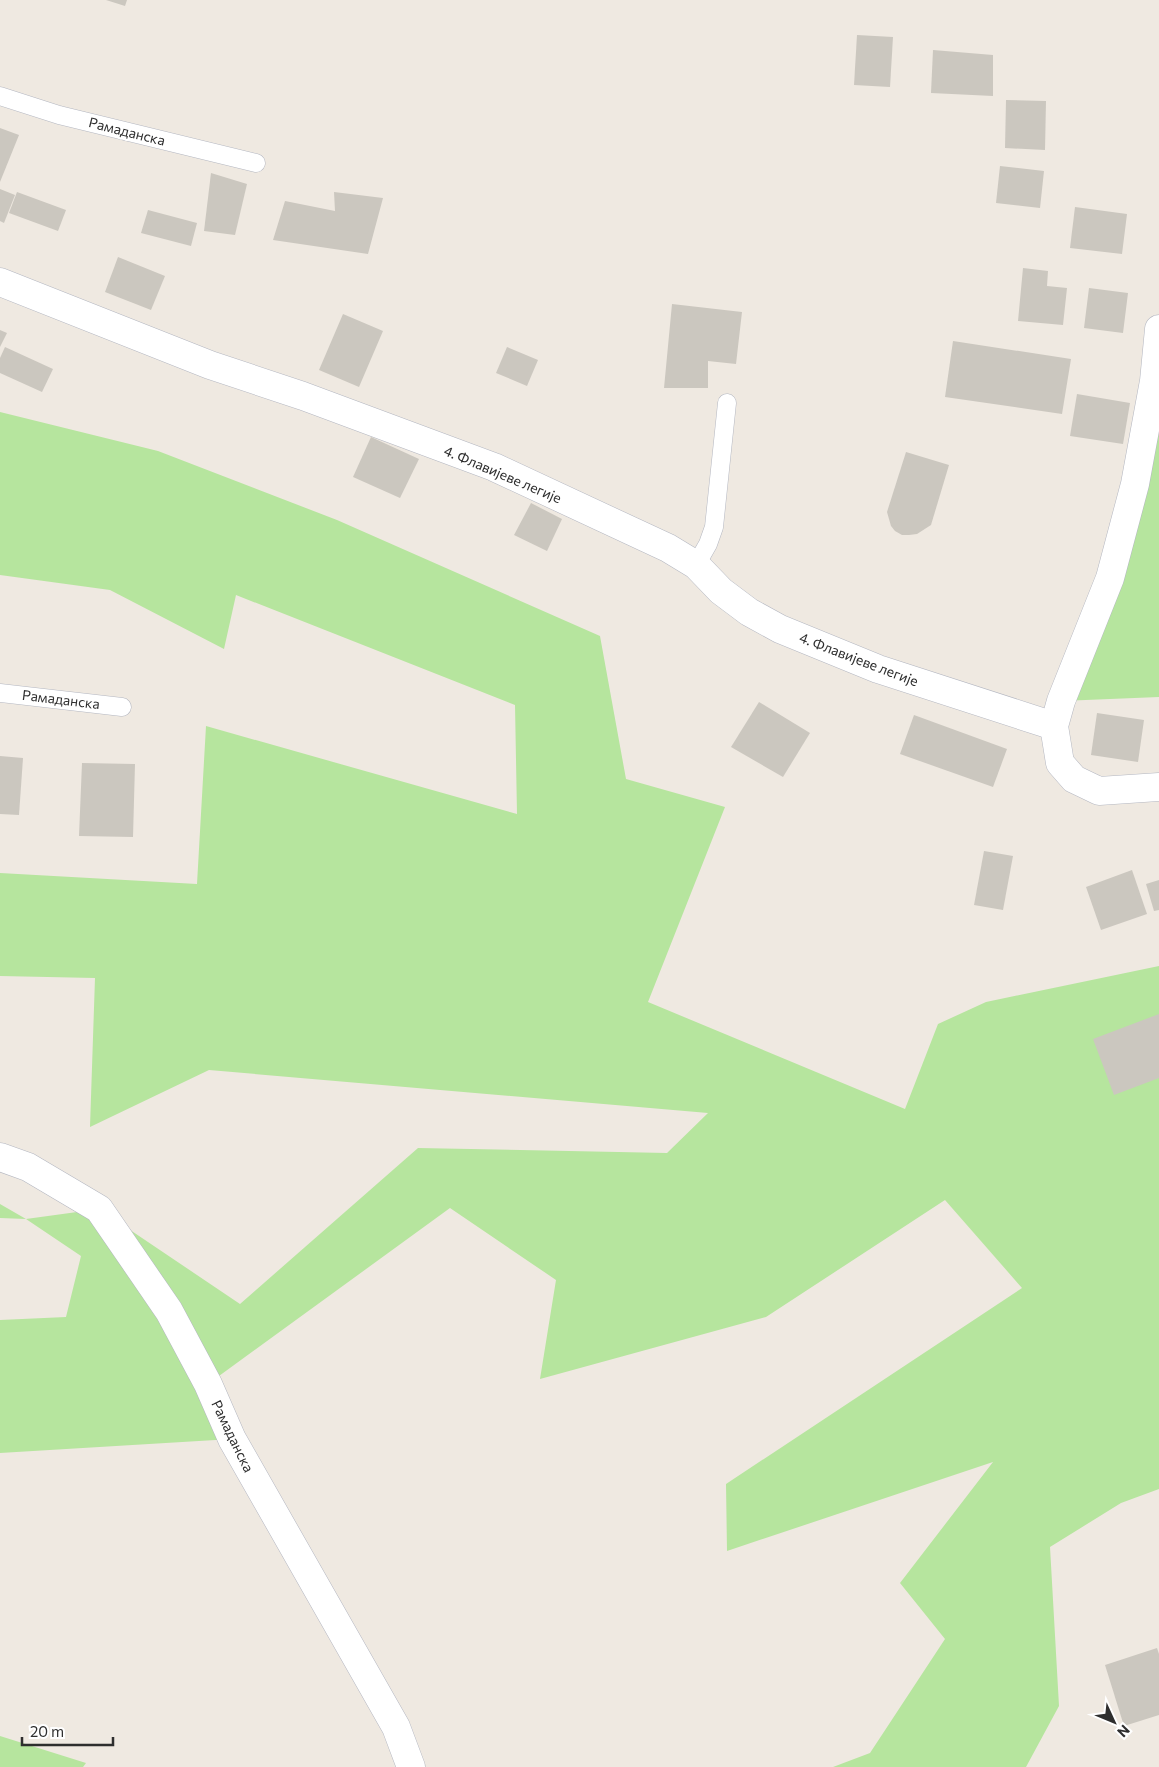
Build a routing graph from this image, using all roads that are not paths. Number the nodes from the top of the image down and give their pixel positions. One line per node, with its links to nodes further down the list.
1 (0, 96): 2 (lane, Рамаданска)
2 (256, 163)
3 (0, 282): 6 (street, 4. Флавијеве легије)
4 (1159, 329): 9 (street)
5 (727, 403): 6 (lane)
6 (696, 566): 9 (street, 4. Флавијеве легије)
7 (0, 693): 8 (lane, Рамаданска)
8 (122, 707)
9 (1054, 726): 10 (street)
10 (1159, 787)
11 (0, 1157): 12 (street, Рамаданска)
12 (411, 1767)

